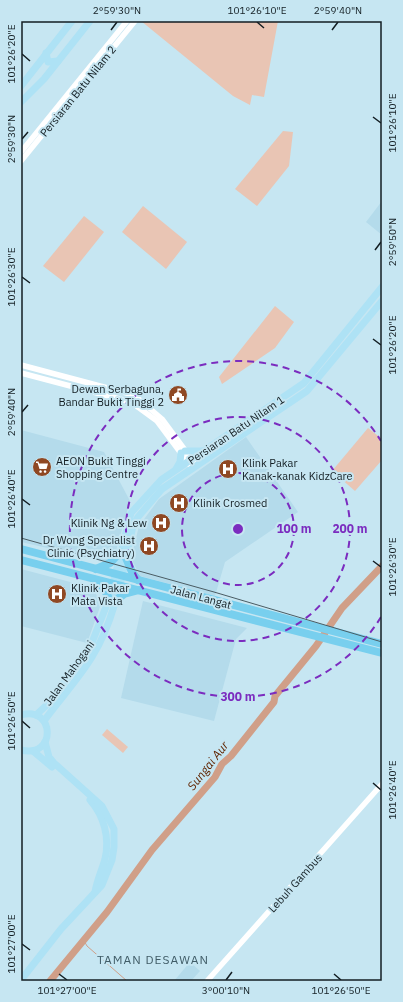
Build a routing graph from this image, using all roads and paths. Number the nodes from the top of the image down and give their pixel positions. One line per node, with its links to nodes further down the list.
1 (72, 21): 5 (main road)
2 (90, 21): 6 (main road)
3 (127, 21): 9 (street, Persiaran Batu Nilam 2)
4 (135, 21): 10 (street, Persiaran Batu Nilam 2)
5 (46, 53): 6 (main road); 7 (main road)
6 (58, 61): 8 (main road)
7 (21, 86)
8 (21, 102)
9 (21, 152)
10 (21, 162)
11 (382, 287): 15 (main road, Persiaran Batu Nilam 1)
12 (382, 301): 17 (main road, Persiaran Batu Nilam 1)
13 (21, 366): 16 (street)
14 (21, 373): 16 (street)
15 (204, 451): 16 (main road); 17 (main road, Persiaran Batu Nilam 1)
16 (183, 452): 17 (street); 18 (main road)
17 (192, 464): 18 (main road, Persiaran Batu Nilam 1); 20 (main road, Persiaran Batu Nilam 1)
18 (175, 471): 20 (main road, Persiaran Batu Nilam 1)
19 (21, 549): 22 (highway, Jalan Langat)
20 (123, 555): 22 (highway); 24 (main road, Persiaran Batu Nilam 1); 25 (highway)
21 (21, 560): 23 (highway, Jalan Langat)
22 (96, 569): 24 (highway, Jalan Langat)
23 (90, 576): 24 (highway, Jalan Langat); 27 (highway)
24 (117, 579): 25 (highway, Jalan Langat); 26 (highway, Jalan Langat); 27 (main road, Jalan Mahogani)
25 (138, 580): 28 (highway, Jalan Langat)
26 (142, 590): 27 (highway); 29 (highway, Jalan Langat)
27 (112, 600): 31 (main road, Jalan Mahogani); 32 (main road, Jalan Mahogani)
28 (382, 644)
29 (382, 653)
30 (21, 715): 31 (main road)
31 (36, 715): 32 (main road)
32 (44, 721): 33 (main road)
33 (45, 742): 35 (main road); 37 (main road)
34 (21, 750): 35 (main road)
35 (33, 751): 37 (main road)
36 (382, 784): 39 (street, Lebuh Gambus)
37 (95, 892): 38 (main road)
38 (21, 980)
39 (207, 981)

